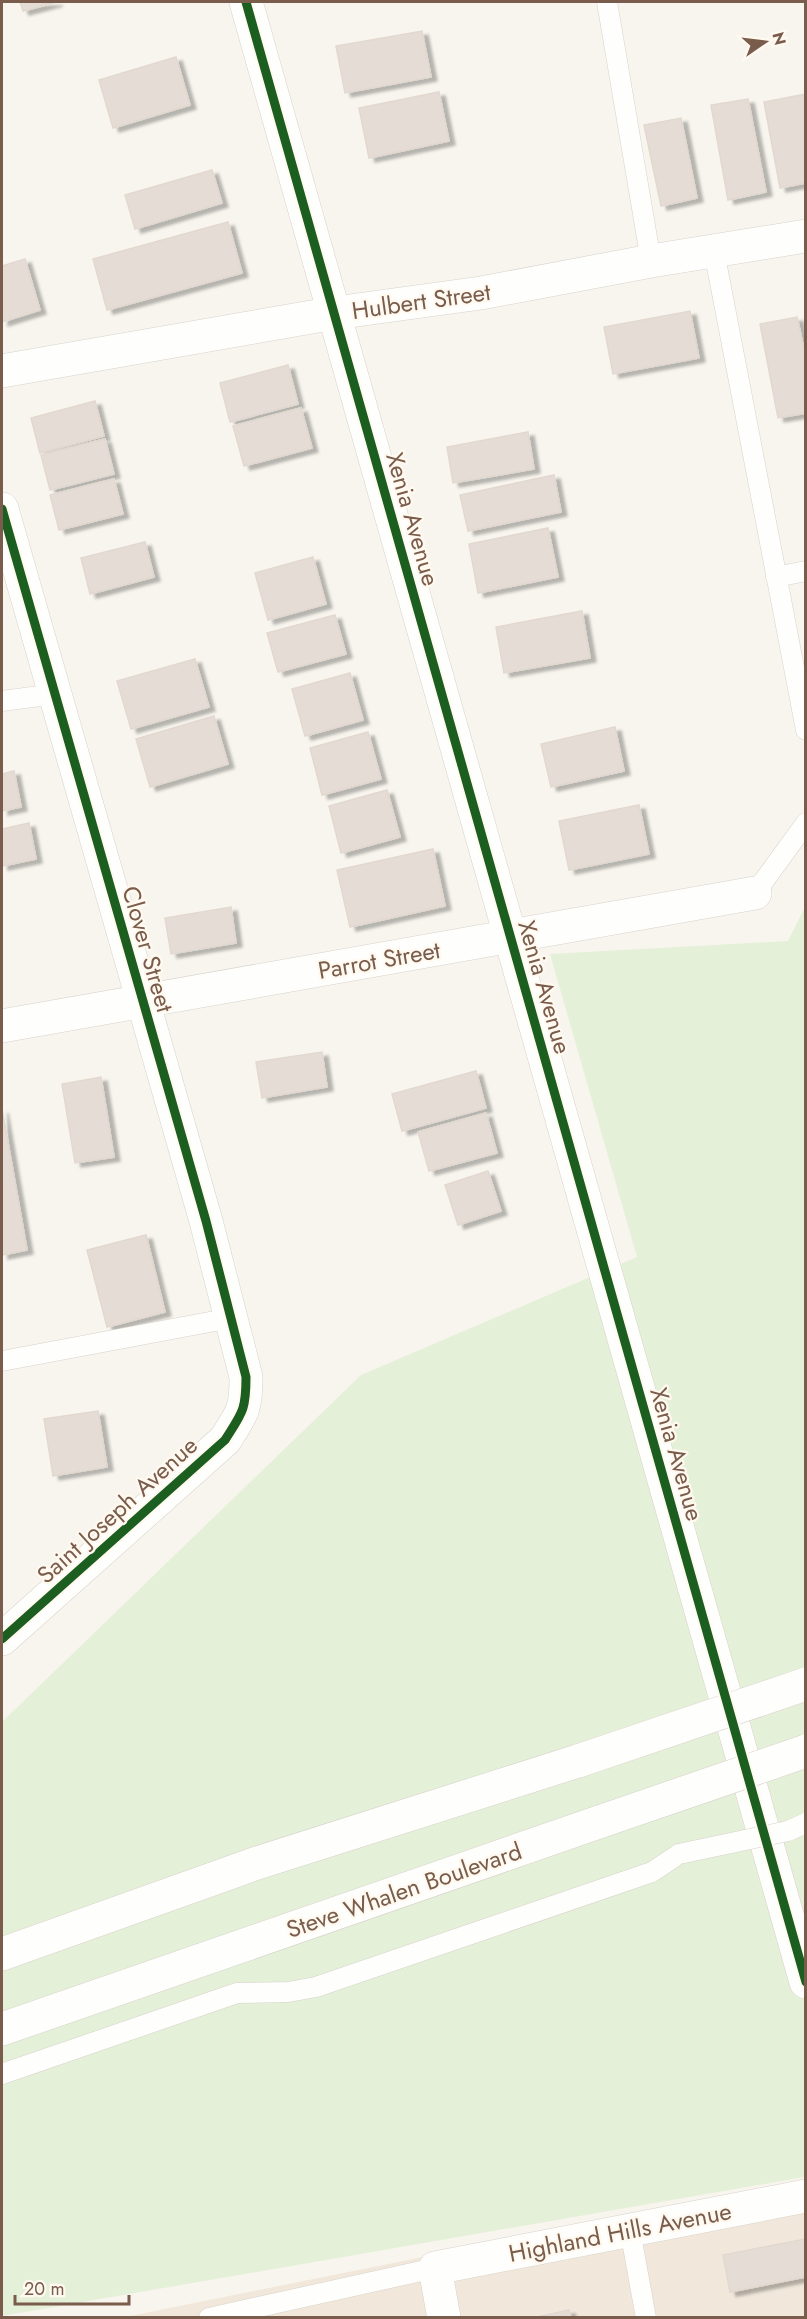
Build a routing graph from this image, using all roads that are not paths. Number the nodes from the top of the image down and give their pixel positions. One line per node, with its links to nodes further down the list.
1 (246, 2): 6 (street, Xenia Avenue)
2 (607, 2): 5 (lane)
3 (806, 236): 4 (street, Hulbert Street)
4 (714, 251): 5 (street, Hulbert Street); 10 (lane)
5 (651, 261): 6 (street, Hulbert Street)
6 (335, 313): 7 (street, Hulbert Street); 16 (street, Xenia Avenue)
7 (2, 371)
8 (2, 509): 11 (street, Clover Street)
9 (806, 571): 10 (lane)
10 (776, 577): 13 (lane)
11 (55, 694): 12 (lane); 17 (street, Clover Street)
12 (2, 701)
13 (806, 730)
14 (806, 823): 15 (lane)
15 (756, 893): 16 (street, Parrot Street)
16 (510, 935): 17 (street, Parrot Street); 27 (street, Xenia Avenue)
17 (143, 1000): 18 (street, Parrot Street); 19 (street, Clover Street)
18 (2, 1026)
19 (231, 1318): 20 (lane); 21 (street, Clover Street)
20 (2, 1361)
21 (246, 1401): 22 (street, Saint Joseph Avenue)
22 (2, 1639)
23 (806, 1684): 26 (street, bridge)
24 (806, 1750): 28 (street, Steve Whalen Boulevard, bridge)
25 (806, 1823): 29 (lane, bridge)
26 (2, 1954)
27 (806, 1982)
28 (2, 2029)
29 (2, 2074)
30 (806, 2196): 31 (street, Highland Hills Avenue)
31 (630, 2230): 32 (street, Highland Hills Avenue); 35 (lane)
32 (435, 2268): 33 (lane); 34 (street)
33 (209, 2318)
34 (444, 2318)
35 (646, 2318)

